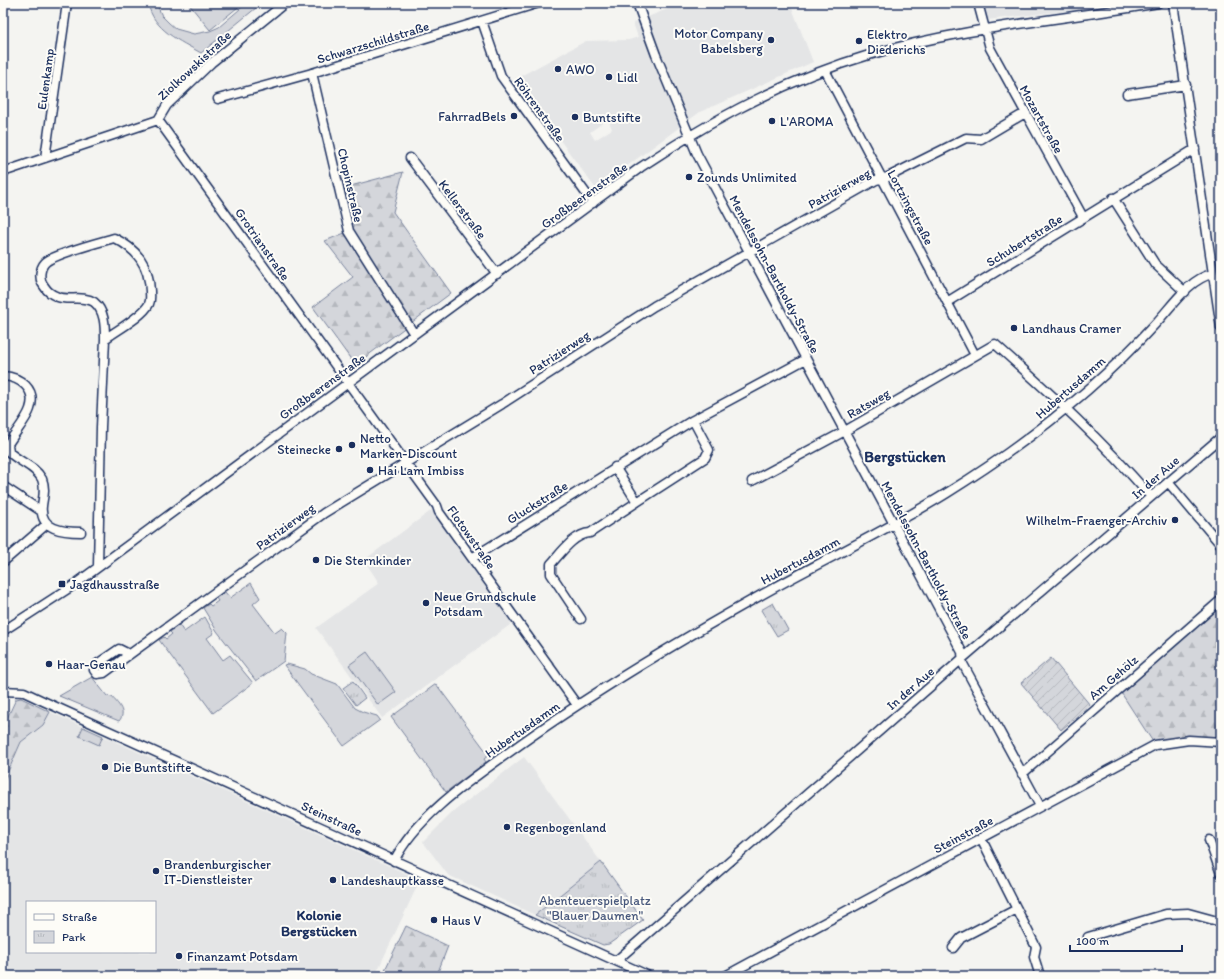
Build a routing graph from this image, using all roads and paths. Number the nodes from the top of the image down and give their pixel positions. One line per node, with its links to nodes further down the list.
1 (67, 3): 19 (street, Eulenkamp)
2 (285, 3): 16 (street, Ziolkowskistraße)
3 (536, 3): 8 (street, Schwarzschildstraße)
4 (637, 3): 17 (street, Mendelssohn-Bartholdy-Straße)
5 (978, 3): 9 (street, Mozartstraße)
6 (1158, 3): 9 (street, Großbeerenstraße)
7 (1173, 3): 12 (street)
8 (482, 21): 11 (street, Schwarzschildstraße); 24 (street, Röhrenstraße)
9 (985, 30): 10 (street, Großbeerenstraße); 15 (street, Mozartstraße)
10 (825, 70): 17 (street, Großbeerenstraße); 22 (street, Lortzingstraße)
11 (312, 73): 14 (street, Schwarzschildstraße); 32 (street, Chopinstraße)
12 (1186, 85): 13 (street); 18 (street)
13 (1126, 94)
14 (218, 99)
15 (1025, 113): 22 (street, Patrizierweg); 25 (street, Mozartstraße)
16 (158, 120): 19 (street, Ziolkowskistraße); 37 (street, Grotrianstraße)
17 (690, 135): 24 (street, Großbeerenstraße); 26 (street, Mendelssohn-Bartholdy-Straße)
18 (1195, 149): 23 (street, Schubertstraße); 28 (street)
19 (45, 158): 21 (street, Ziolkowskistraße)
20 (410, 158): 27 (street, Kellerstraße)
21 (3, 172)
22 (882, 178): 26 (street, Patrizierweg); 30 (street, Lortzingstraße)
23 (1114, 198): 25 (street, Schubertstraße); 29 (street)
24 (593, 203): 27 (street, Großbeerenstraße)
25 (1083, 217): 30 (street, Schubertstraße)
26 (750, 252): 35 (street, Mendelssohn-Bartholdy-Straße); 42 (street, Patrizierweg)
27 (497, 274): 32 (street, Großbeerenstraße)
28 (1212, 274): 29 (street, Hubertusdamm); 31 (street)
29 (1185, 292): 38 (street, Hubertusdamm)
30 (947, 302): 34 (street, Lortzingstraße)
31 (1221, 328)
32 (414, 334): 37 (street, Großbeerenstraße)
33 (105, 339): 33 (street); 56 (street)
34 (974, 355): 38 (street, Ratsweg); 40 (street, Ratsweg)
35 (806, 359): 39 (street, Gluckstraße); 40 (street, Mendelssohn-Bartholdy-Straße)
36 (3, 376): 49 (street)
37 (347, 383): 42 (street, Flotowstraße); 56 (street, Großbeerenstraße)
38 (1067, 408): 47 (street); 50 (street, Hubertusdamm)
39 (692, 420): 43 (street, Gluckstraße); 48 (street)
40 (844, 431): 44 (street, Ratsweg); 50 (street, Mendelssohn-Bartholdy-Straße)
41 (1221, 436): 45 (street, In der Aue)
42 (405, 463): 54 (street, Flotowstraße); 60 (street, Patrizierweg)
43 (616, 467): 48 (street); 54 (street, Gluckstraße)
44 (752, 481)
45 (1168, 482): 47 (street, In der Aue); 53 (street)
46 (3, 486): 49 (street)
47 (1151, 497): 61 (street, In der Aue)
48 (637, 502): 58 (street)
49 (41, 511): 51 (street)
50 (894, 523): 61 (street, Mendelssohn-Bartholdy-Straße); 63 (street, Hubertusdamm)
51 (47, 524): 52 (street); 55 (street)
52 (81, 532)
53 (1221, 545)
54 (472, 558): 63 (street, Flotowstraße)
55 (3, 562)
56 (98, 566): 59 (street, Großbeerenstraße)
57 (1221, 600): 65 (street, Am Gehölz)
58 (581, 619)
59 (3, 631)
60 (129, 654)
61 (963, 658): 65 (street, Mendelssohn-Bartholdy-Straße); 75 (street, In der Aue)
62 (3, 691): 69 (street, Steinstraße)
63 (577, 705): 69 (street, Hubertusdamm)
64 (1221, 742): 66 (street, Steinstraße)
65 (1022, 774): 66 (street, Mendelssohn-Bartholdy-Straße)
66 (1040, 806): 67 (street, Steinstraße)
67 (981, 838): 71 (street); 77 (street, Steinstraße)
68 (1209, 840): 70 (street)
69 (394, 861): 75 (street, Steinstraße)
70 (1221, 874)
71 (1017, 909): 74 (street); 78 (street)
72 (1221, 922): 73 (street)
73 (1088, 937)
74 (953, 948)
75 (616, 961): 76 (street, Steinstraße)
76 (649, 976)
77 (725, 976)
78 (1040, 976)

